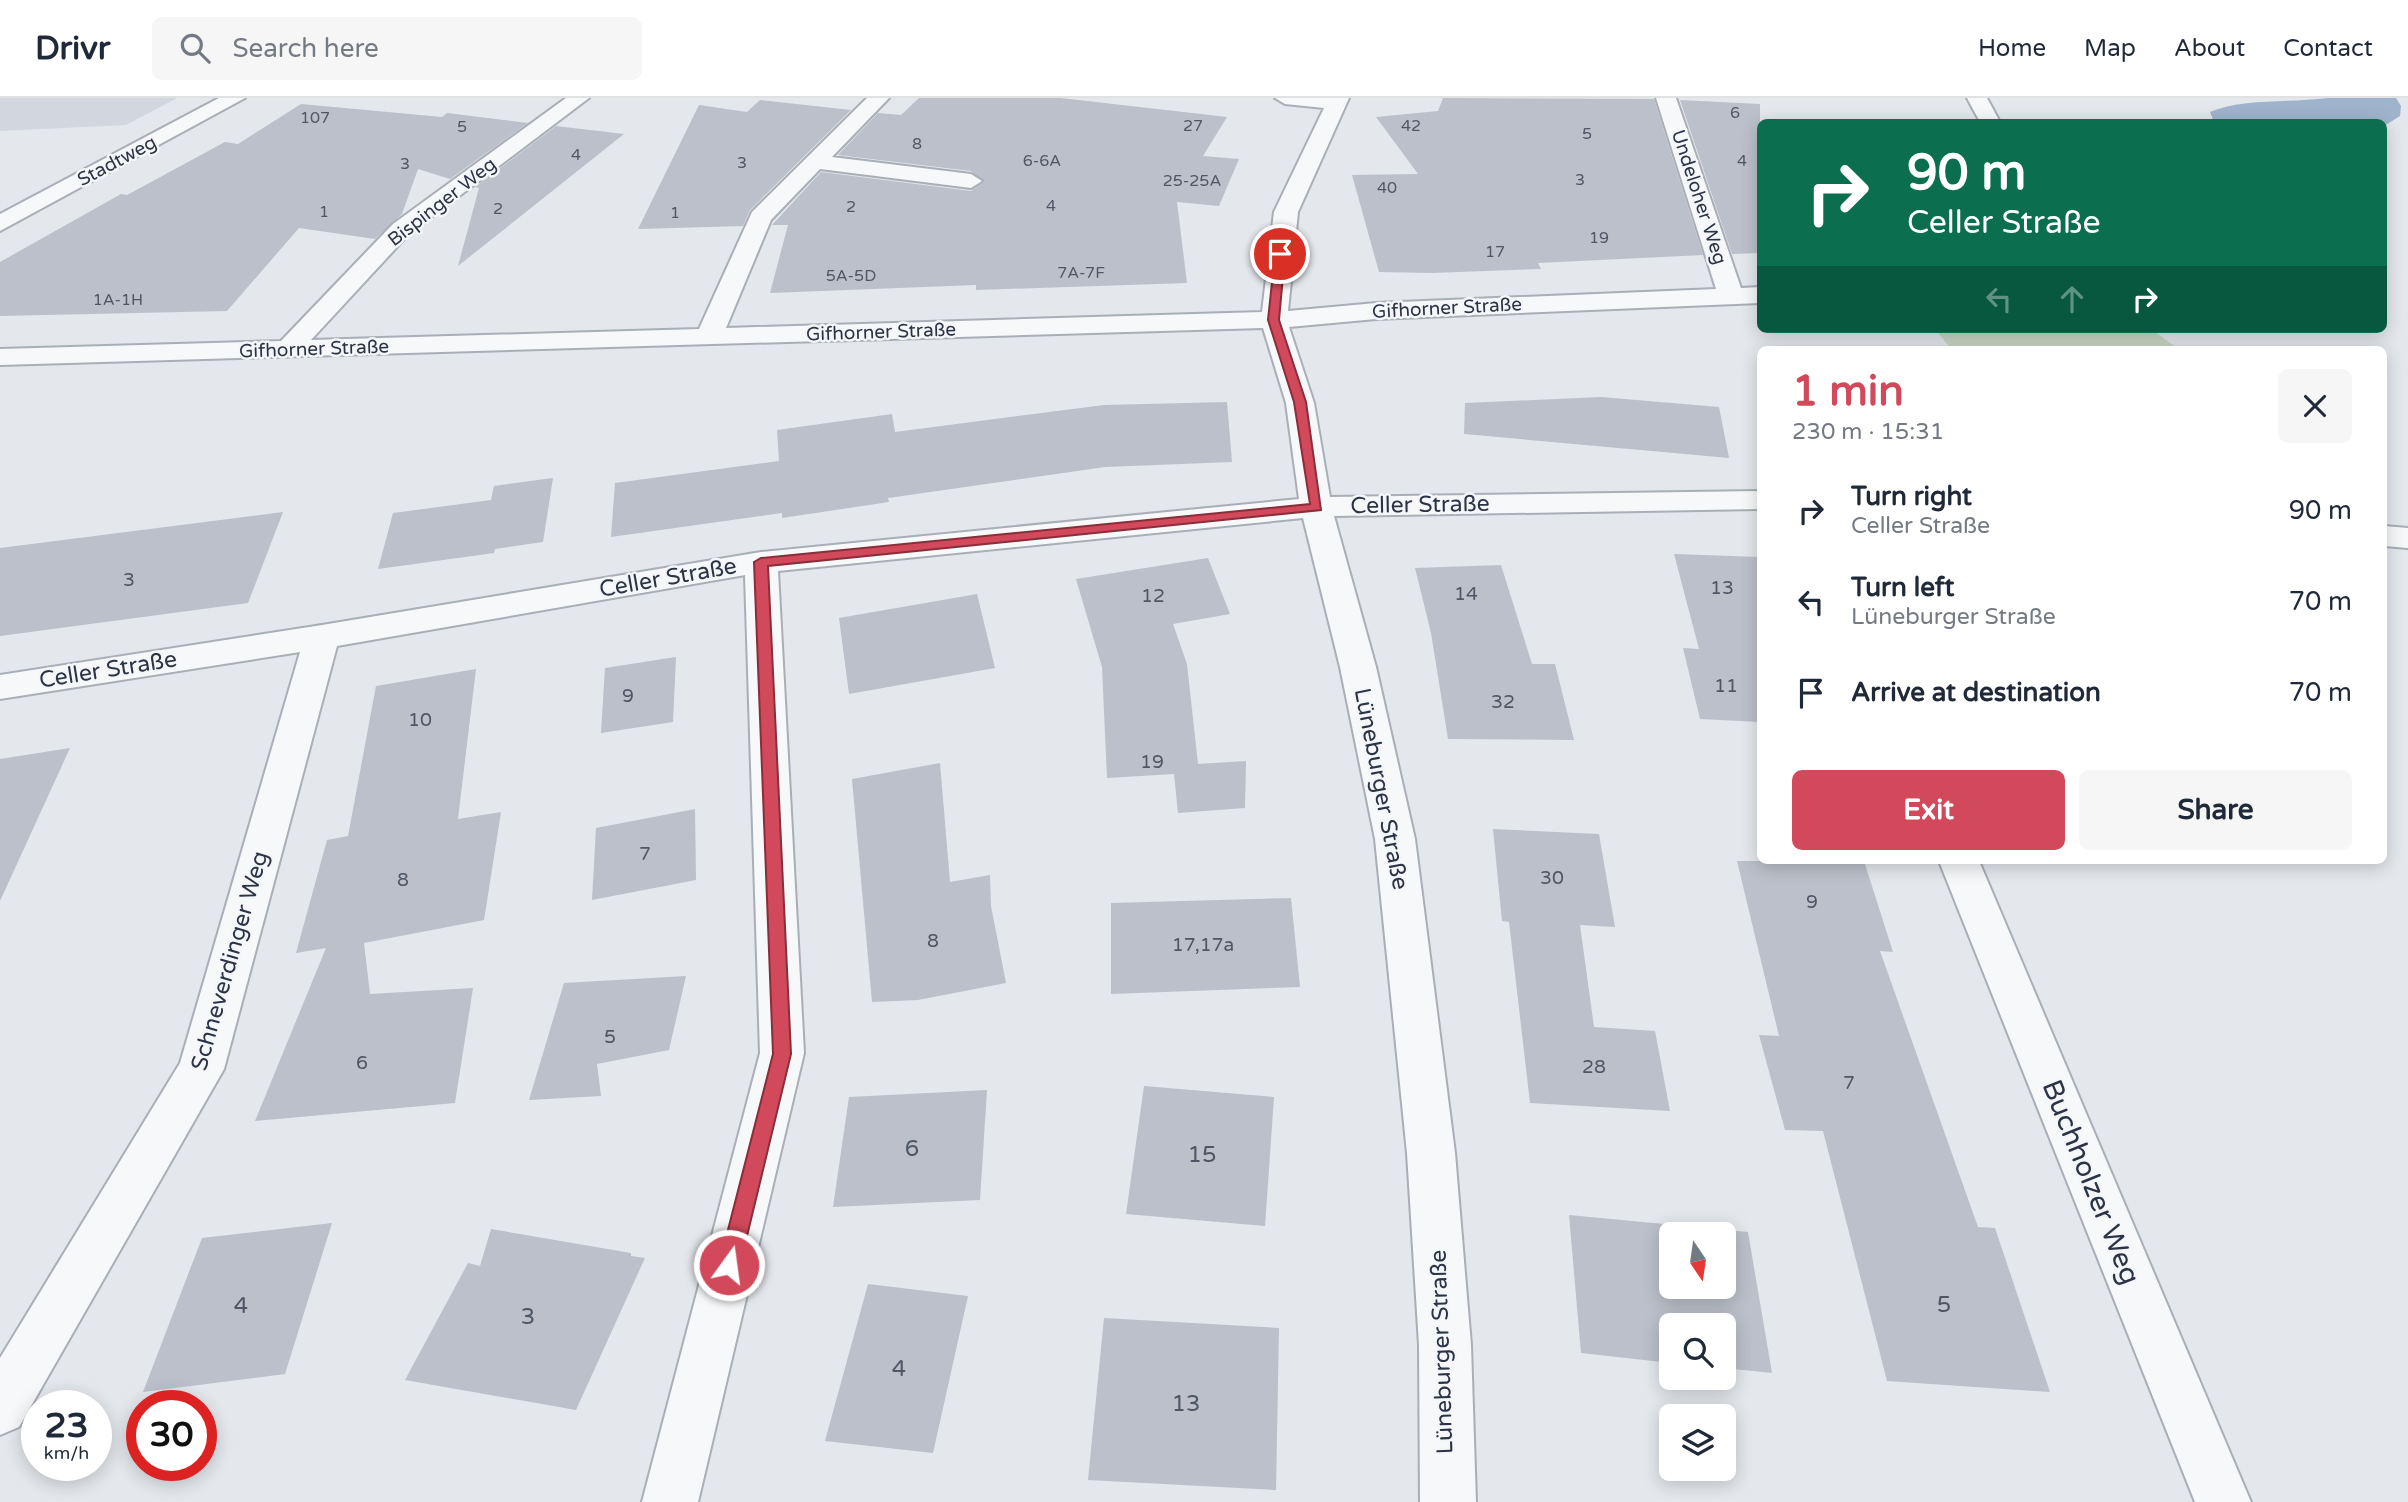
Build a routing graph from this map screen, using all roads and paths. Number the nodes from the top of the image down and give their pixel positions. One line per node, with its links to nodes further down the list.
1 (234, 98): 11 (street, Stadtweg)
2 (579, 98): 16 (street, Bispinger Weg)
3 (879, 98): 9 (street)
4 (1285, 98): 7 (street)
5 (1666, 98): 13 (street, Undeloher Weg)
6 (1977, 98): 8 (street)
7 (1338, 101): 14 (street, Lüneburger Straße)
8 (1988, 119)
9 (816, 162): 10 (street); 15 (street)
10 (971, 181)
11 (0, 224)
12 (1757, 295): 13 (street, Gifhorner Straße)
13 (1731, 297): 14 (street, Gifhorner Straße)
14 (1274, 320): 15 (street, Gifhorner Straße); 19 (street, Lüneburger Straße)
15 (709, 337): 16 (street, Gifhorner Straße)
16 (288, 349): 17 (street, Gifhorner Straße)
17 (0, 358)
18 (1757, 500): 19 (street, Celler Straße)
19 (1317, 507): 22 (street, Celler Straße); 28 (street, Lüneburger Straße)
20 (2387, 536): 21 (street)
21 (2408, 538)
22 (761, 562): 23 (street, Celler Straße); 27 (street)
23 (323, 637): 24 (street, Celler Straße); 26 (street, Schneverdinger Weg)
24 (0, 687)
25 (1960, 864): 29 (street, Buchholzer Weg)
26 (0, 1408)
27 (670, 1502)
28 (1448, 1502)
29 (2223, 1502)

